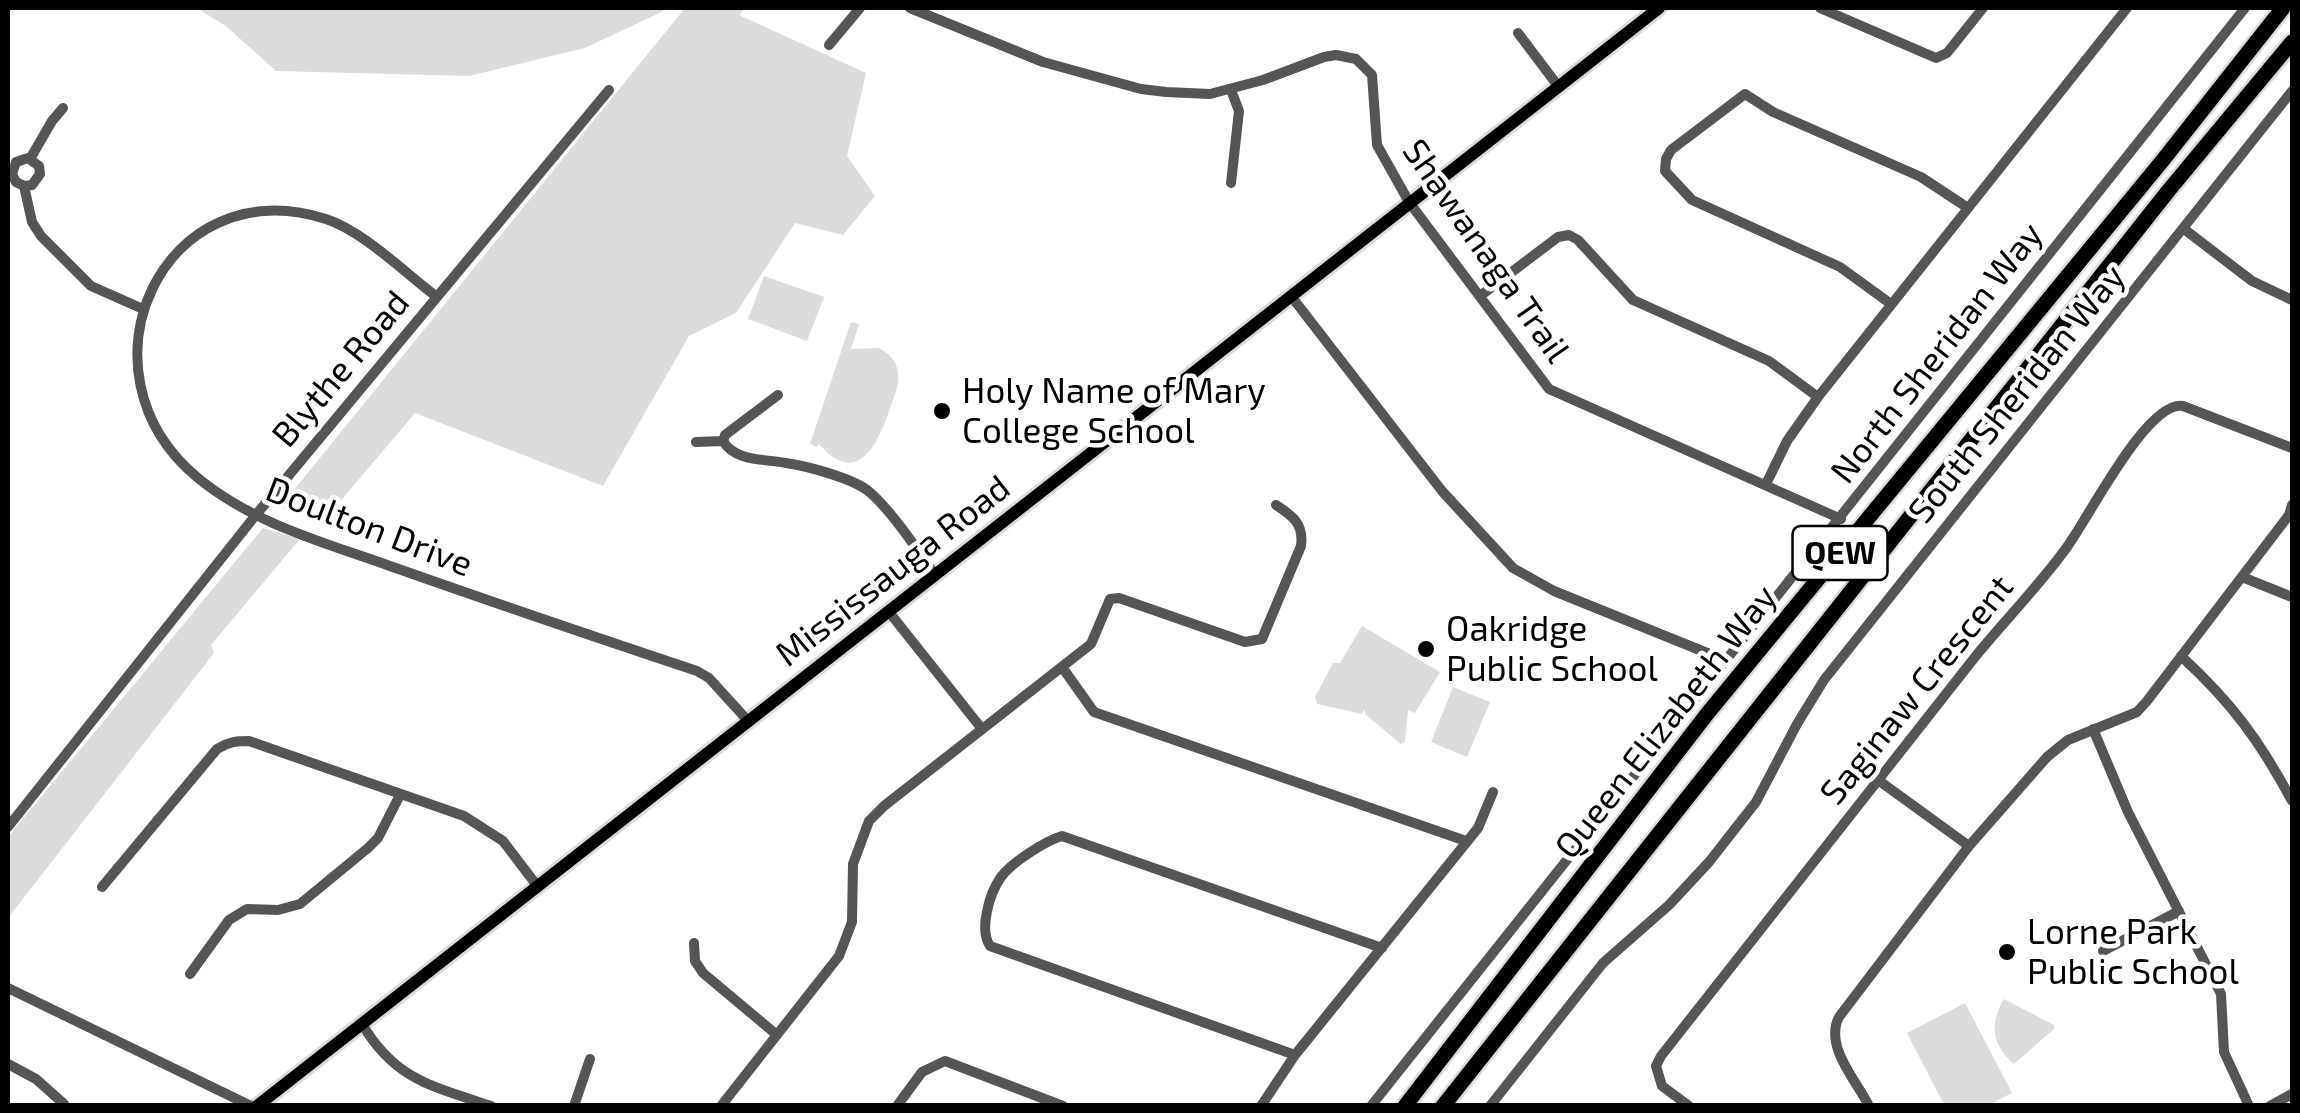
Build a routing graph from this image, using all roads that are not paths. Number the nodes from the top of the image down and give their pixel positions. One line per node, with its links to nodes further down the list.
1 (860, 8): 11 (street)
2 (910, 8): 14 (street, Shawanaga Trail)
3 (1659, 8): 12 (main road, Mississauga Road)
4 (1820, 8): 5 (street)
5 (1983, 8)
6 (2127, 8): 21 (street)
7 (2245, 8): 38 (street, North Sheridan Way)
8 (2282, 8): 80 (highway, Queen Elizabeth Way / QEW)
9 (1518, 33): 12 (street)
10 (2292, 42): 81 (highway, Queen Elizabeth Way / QEW)
11 (830, 46)
12 (1558, 86): 20 (main road, Mississauga Road)
13 (609, 90): 25 (street, Blythe Road)
14 (1231, 90): 18 (street); 20 (street, Shawanaga Trail)
15 (2292, 92): 22 (street, South Sheridan Way)
16 (63, 108): 17 (street)
17 (30, 159): 19 (street); 19 (street)
18 (1231, 183)
19 (24, 186): 28 (street)
20 (1409, 202): 23 (main road, Mississauga Road); 24 (street, Shawanaga Trail)
21 (1968, 208): 27 (street); 27 (street)
22 (2184, 229): 26 (street); 82 (street, South Sheridan Way)
23 (1291, 296): 39 (main road, Mississauga Road); 44 (street)
24 (1480, 296): 30 (street); 34 (street, Shawanaga Trail)
25 (437, 297): 28 (street, Doulton Drive); 37 (street, Blythe Road)
26 (2292, 300)
27 (1892, 304): 30 (street)
28 (143, 309): 37 (street, Doulton Drive)
29 (778, 395): 31 (street)
30 (1818, 397): 34 (street)
31 (723, 441): 32 (street); 39 (street)
32 (696, 442)
33 (2292, 448): 49 (street, Saginaw Crescent)
34 (1766, 484): 38 (street, Shawanaga Trail)
35 (1276, 505): 45 (street)
36 (2292, 505): 40 (street)
37 (255, 516): 46 (street, Doulton Drive); 53 (street, Blythe Road)
38 (1841, 519): 44 (street, North Sheridan Way)
39 (936, 575): 42 (main road, Mississauga Road)
40 (2242, 578): 41 (street); 43 (street)
41 (2292, 598)
42 (889, 612): 46 (main road, Mississauga Road); 47 (street)
43 (2181, 656): 48 (street); 52 (street)
44 (1727, 661): 79 (street, North Sheridan Way)
45 (1062, 667): 47 (street); 54 (street)
46 (749, 722): 56 (main road, Mississauga Road)
47 (982, 728): 65 (street)
48 (2093, 728): 55 (street); 58 (street)
49 (1878, 780): 55 (street); 83 (street, Saginaw Crescent)
50 (1492, 792): 54 (street)
51 (400, 795): 56 (street); 57 (street); 62 (street)
52 (2292, 802)
53 (8, 827)
54 (1466, 842): 60 (street)
55 (1969, 846): 84 (street)
56 (538, 886): 64 (main road, Mississauga Road)
57 (102, 887)
58 (2179, 911): 61 (street); 85 (street)
59 (694, 943): 65 (street)
60 (1382, 948): 66 (street); 66 (street)
61 (2103, 951)
62 (190, 974)
63 (8, 988): 72 (street)
64 (362, 1024): 72 (main road, Mississauga Road); 73 (street)
65 (776, 1035): 75 (street)
66 (1296, 1055): 78 (street)
67 (590, 1059): 74 (street)
68 (8, 1064): 71 (street)
69 (2292, 1094): 86 (street)
70 (1036, 1102): 76 (street); 77 (street)
71 (64, 1104)
72 (254, 1106)
73 (492, 1106)
74 (574, 1106)
75 (721, 1106)
76 (897, 1106)
77 (1062, 1106)
78 (1261, 1106)
79 (1372, 1106)
80 (1405, 1106)
81 (1442, 1106)
82 (1490, 1106)
83 (1689, 1106)
84 (1869, 1106)
85 (2249, 1106)
86 (2270, 1106)

